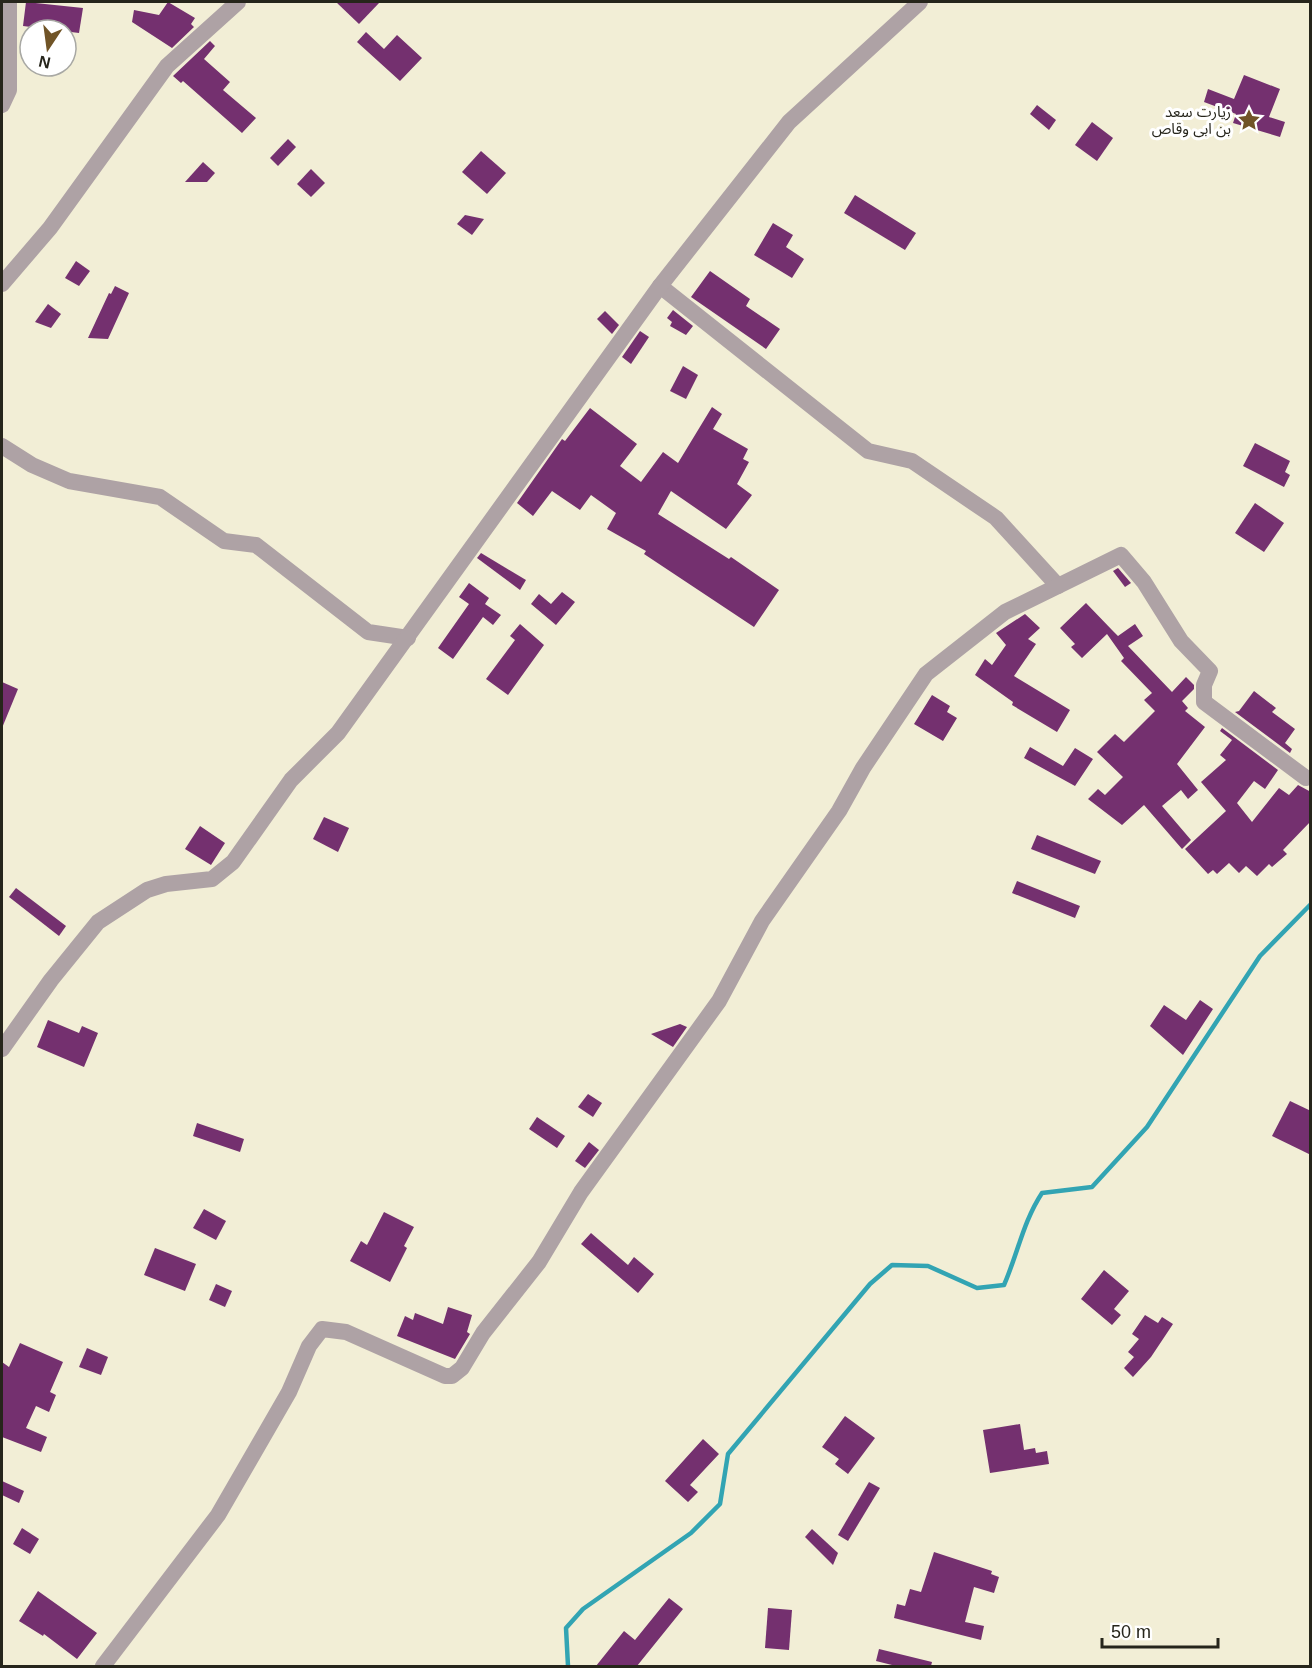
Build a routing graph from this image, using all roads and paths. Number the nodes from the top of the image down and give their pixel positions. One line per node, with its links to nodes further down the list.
1 (9, 2): 4 (street)
2 (238, 2): 5 (street)
3 (920, 2): 6 (street)
4 (2, 105)
5 (2, 284)
6 (660, 286): 8 (street); 9 (street)
7 (2, 446): 9 (street)
8 (1058, 586): 10 (street); 12 (street)
9 (408, 638): 11 (street)
10 (1306, 778)
11 (2, 1049)
12 (103, 1666)

